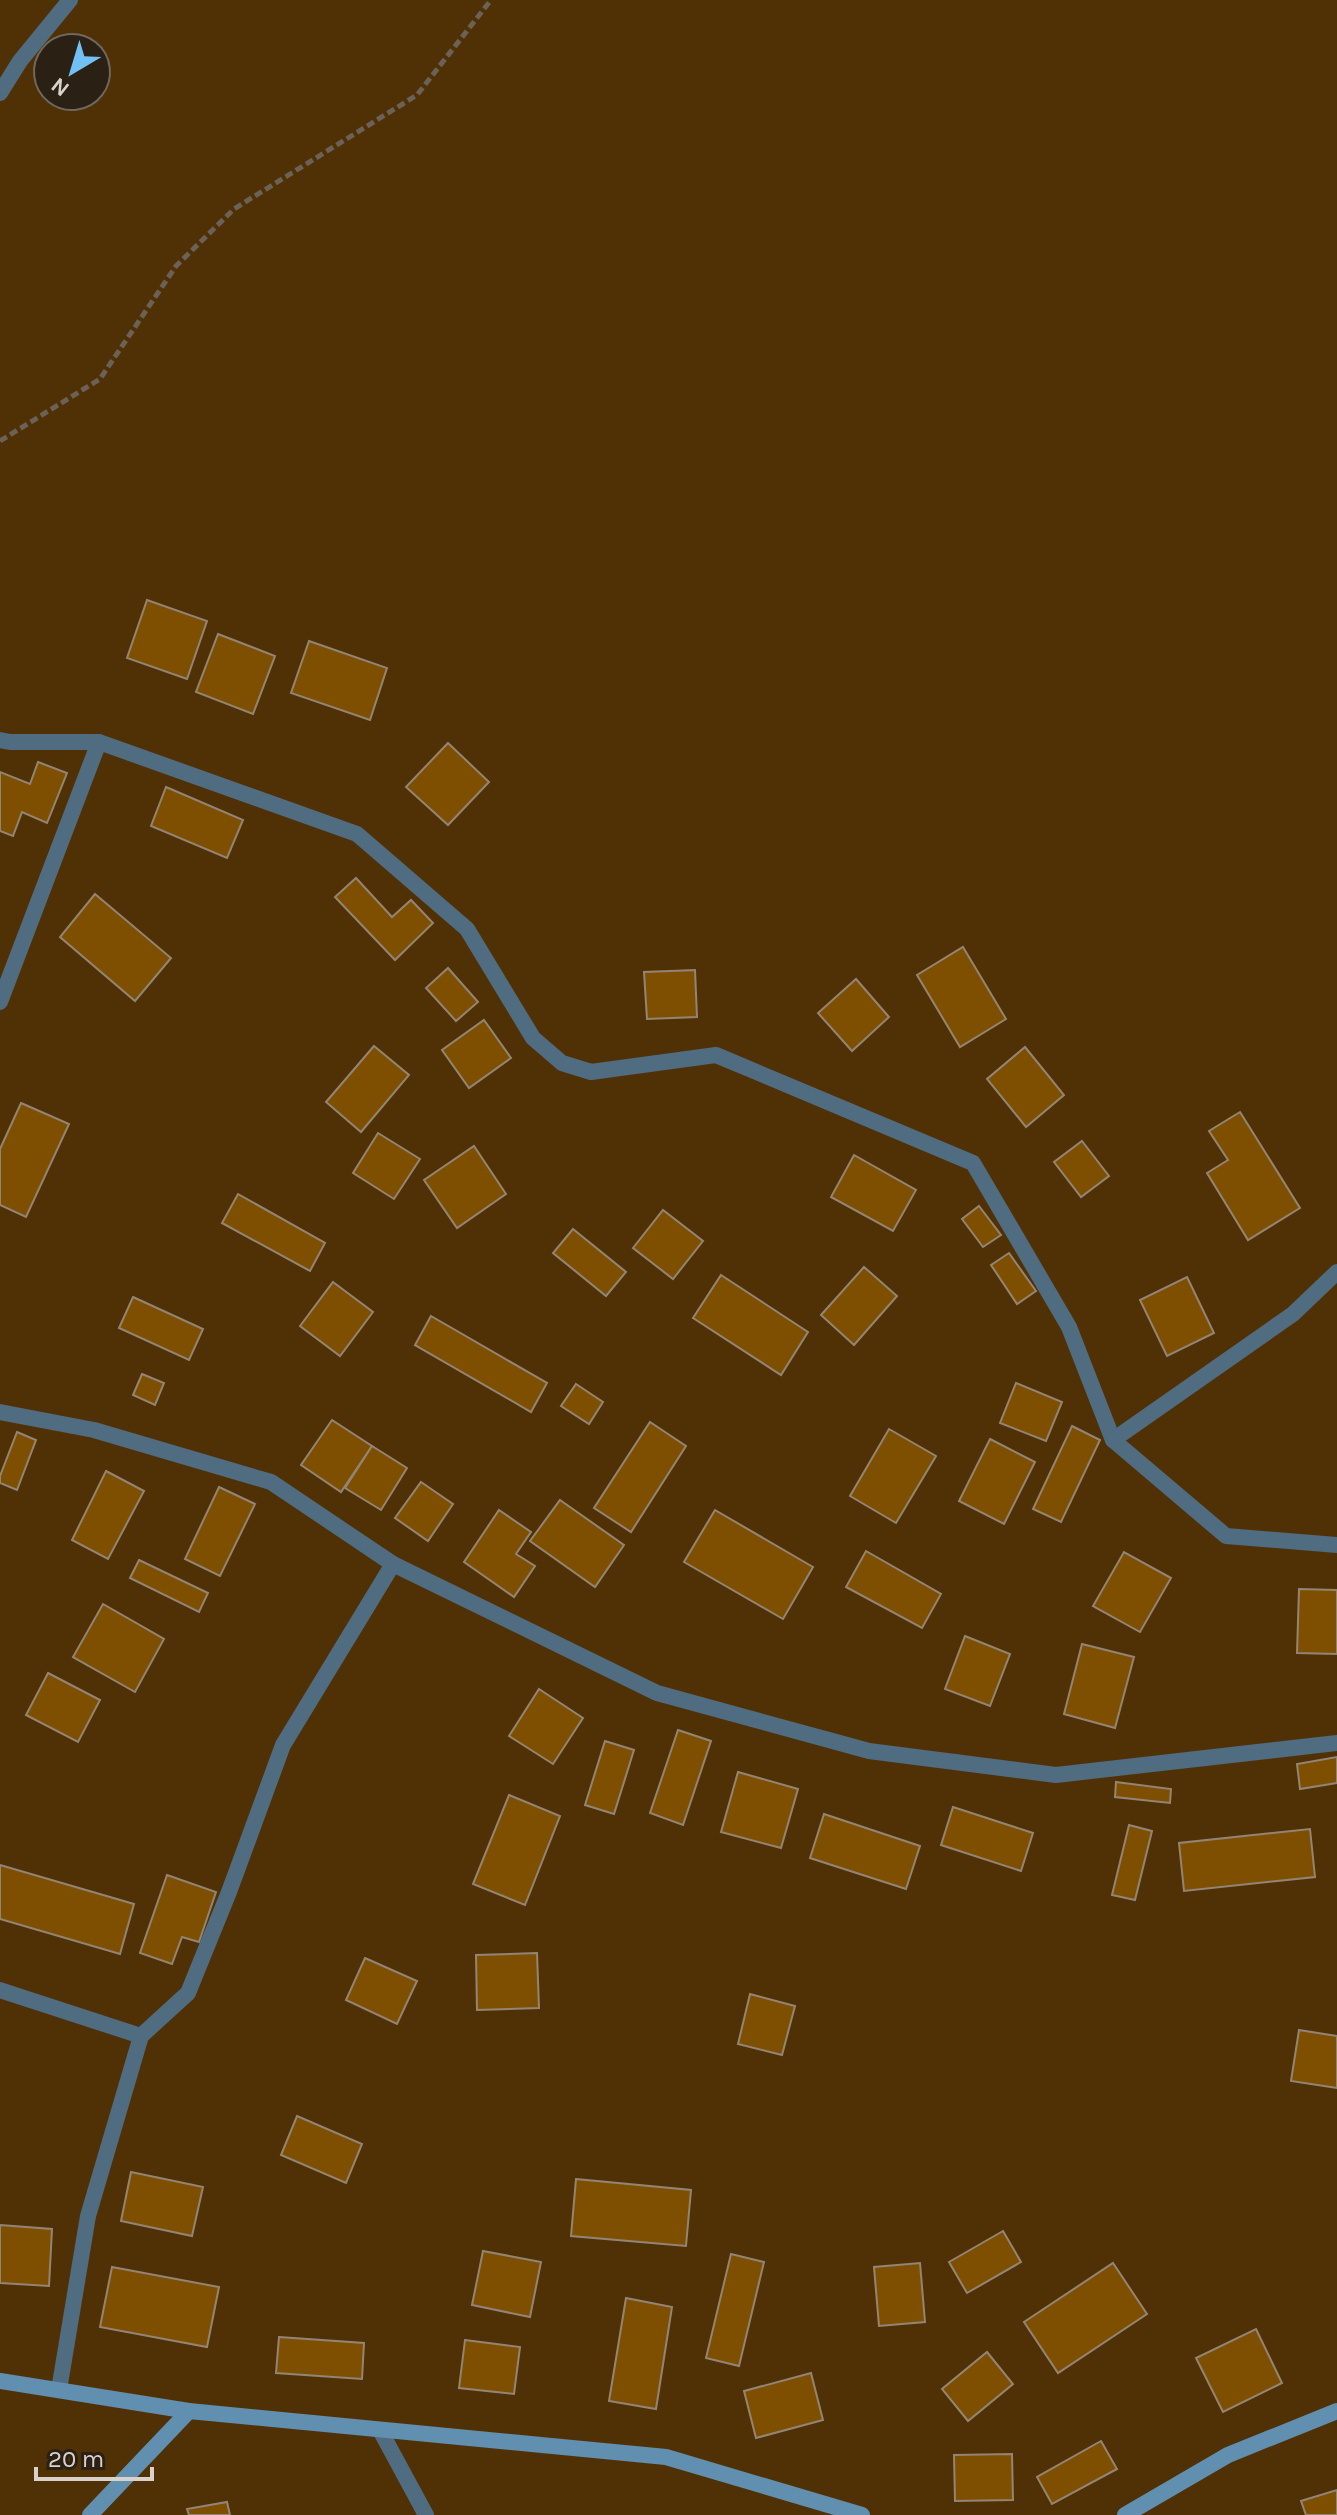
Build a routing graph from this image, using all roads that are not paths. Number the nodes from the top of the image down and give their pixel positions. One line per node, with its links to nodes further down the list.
1 (70, 0): 2 (street)
2 (0, 93)
3 (3, 737): 4 (street)
4 (99, 742): 5 (street); 8 (street)
5 (0, 1002)
6 (1337, 1272): 8 (street)
7 (0, 1412): 10 (street)
8 (1113, 1440): 9 (street)
9 (1337, 1545)
10 (393, 1564): 11 (street); 13 (street)
11 (1337, 1743)
12 (0, 1990): 13 (street)
13 (141, 2036): 15 (street)
14 (0, 2381): 15 (street)
15 (59, 2390): 16 (street)
16 (189, 2411): 18 (street); 19 (street)
17 (1337, 2411): 22 (street)
18 (380, 2430): 20 (street); 21 (street)
19 (90, 2515)
20 (426, 2515)
21 (862, 2515)
22 (1125, 2515)

